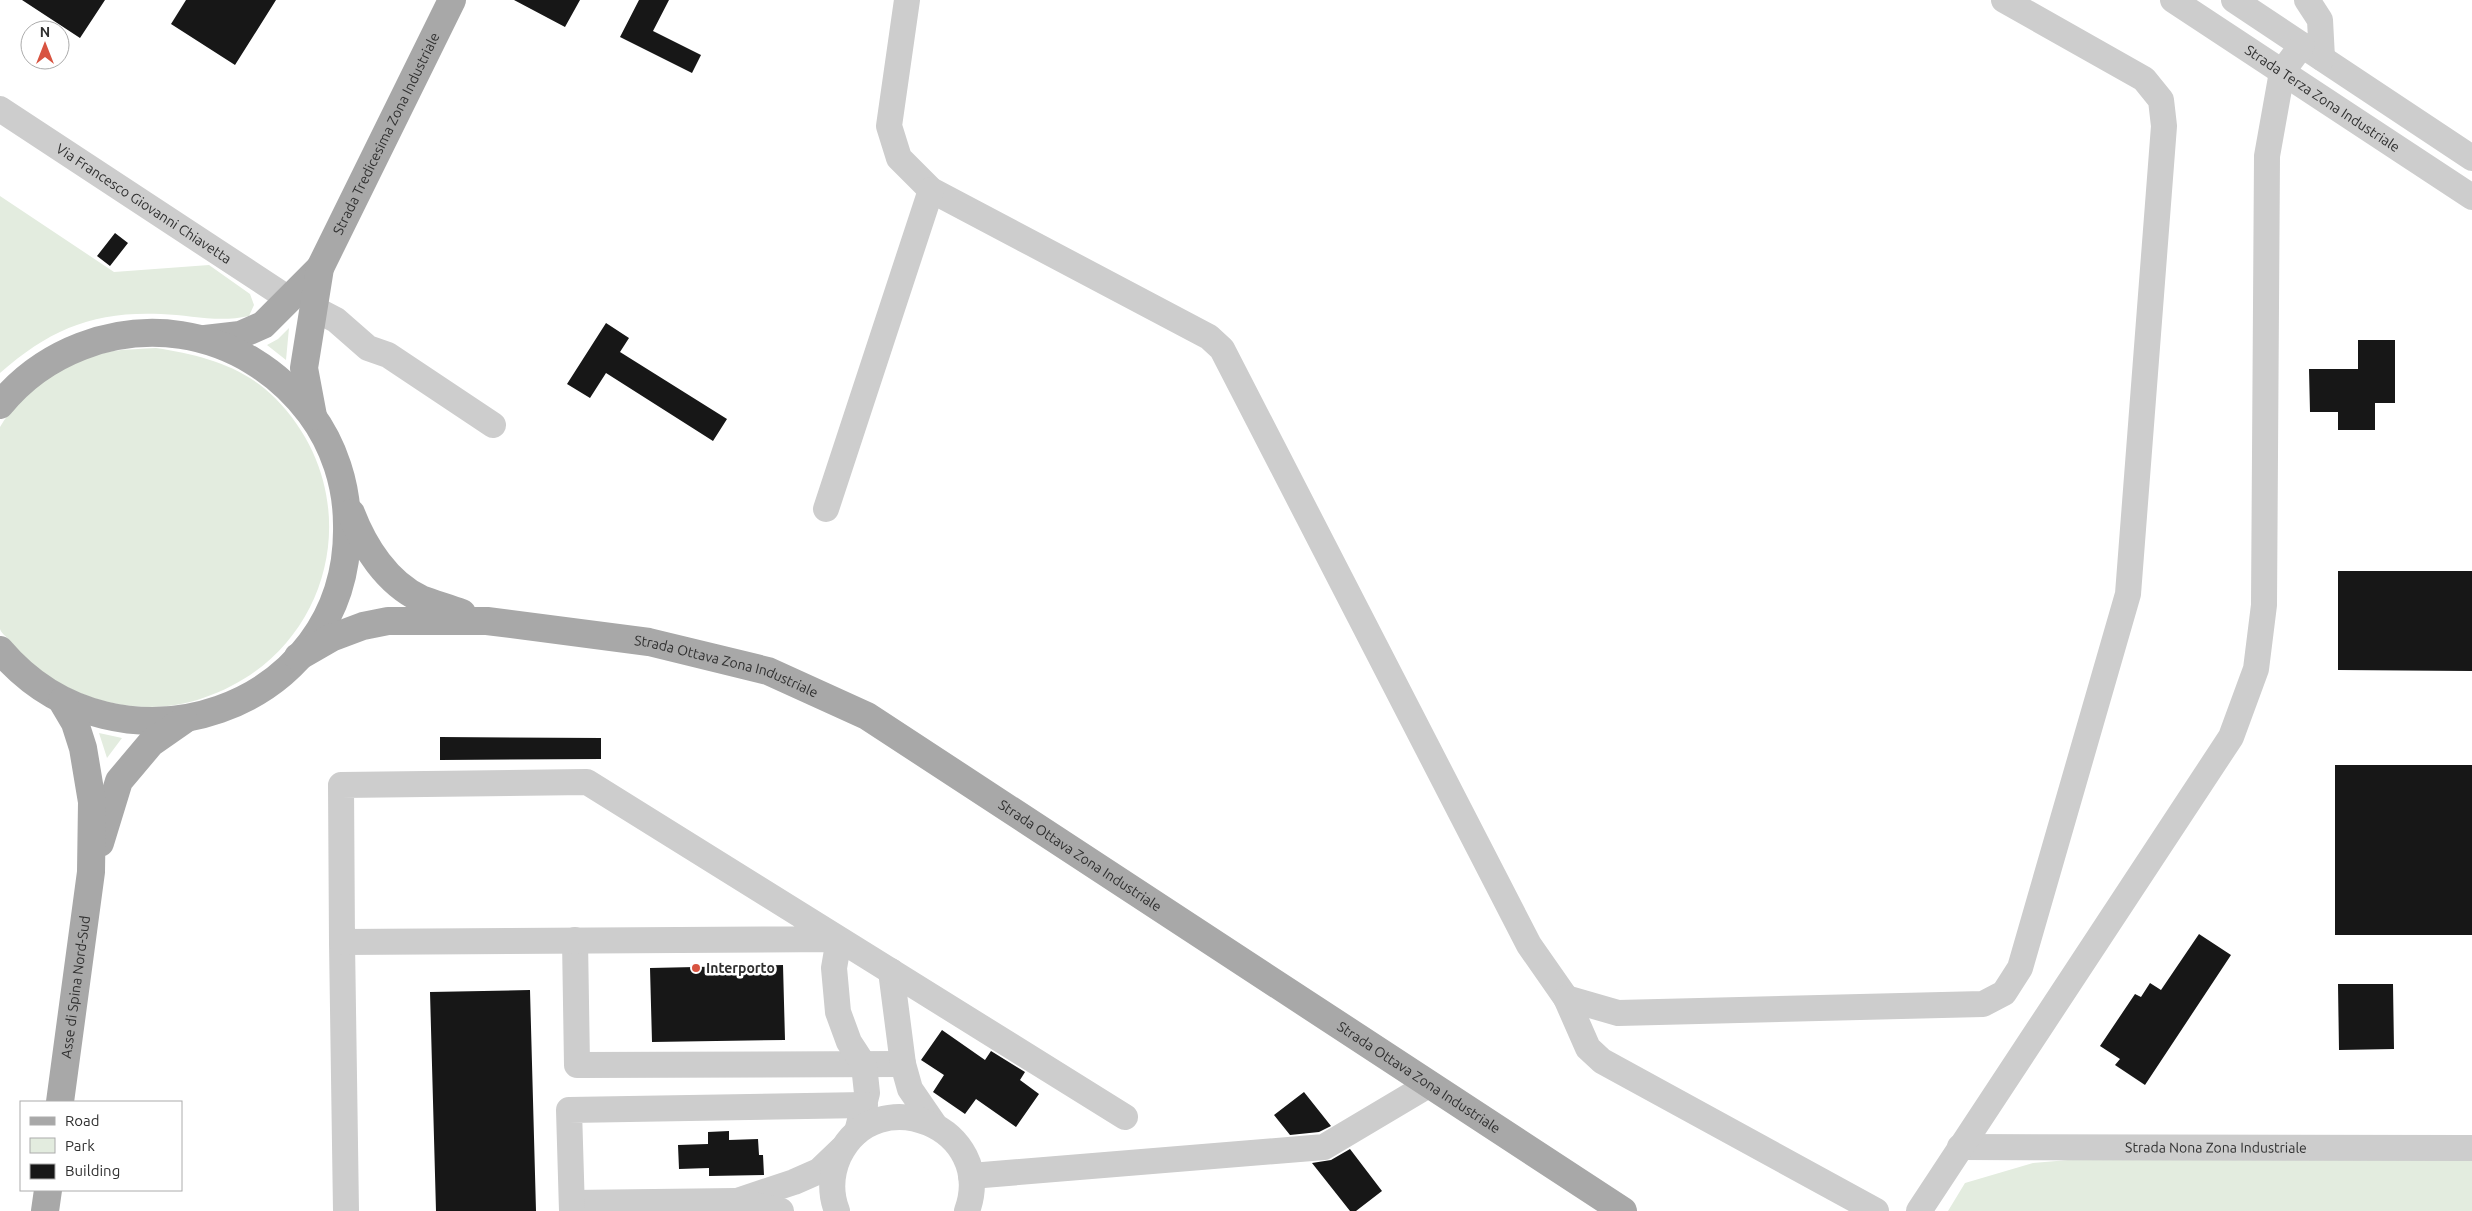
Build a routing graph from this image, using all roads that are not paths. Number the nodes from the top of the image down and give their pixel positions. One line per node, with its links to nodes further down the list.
1 (452, 0): 13 (main road, Strada Tredicesima Zona Industriale)
2 (907, 0): 11 (street)
3 (2004, 0): 30 (street)
4 (2173, 0): 8 (street, Strada Terza Zona Industriale)
5 (2234, 0): 7 (street)
6 (2307, 0): 7 (street)
7 (2312, 52): 8 (street); 10 (street)
8 (2282, 72): 12 (street, Strada Terza Zona Industriale); 39 (street)
9 (0, 109): 13 (street, Via Francesco Giovanni Chiavetta)
10 (2472, 158)
11 (931, 190): 19 (street); 30 (street)
12 (2472, 198)
13 (301, 304): 14 (main road); 16 (main road, Strada Tredicesima Zona Industriale); 17 (street, Via Francesco Giovanni Chiavetta)
14 (201, 339): 15 (main road); 16 (main road)
15 (2, 401)
16 (313, 417): 18 (main road)
17 (493, 425)
18 (346, 500): 20 (main road); 22 (main road)
19 (826, 508)
20 (487, 621): 22 (main road); 33 (main road, Strada Ottava Zona Industriale)
21 (0, 650): 23 (main road)
22 (298, 657): 24 (main road)
23 (62, 700): 24 (main road); 25 (main road)
24 (185, 720): 25 (main road)
25 (91, 872): 34 (main road, Asse di Spina Nord-Sud)
26 (839, 939): 27 (street); 28 (street); 29 (street); 32 (street)
27 (576, 940): 28 (street); 32 (street)
28 (342, 942): 46 (street)
29 (891, 971): 31 (street); 36 (street)
30 (1566, 998): 51 (street)
31 (903, 1064): 32 (street); 37 (street)
32 (864, 1065): 35 (street)
33 (1430, 1084): 41 (street); 50 (main road, Strada Ottava Zona Industriale)
34 (60, 1101)
35 (865, 1105): 38 (street); 44 (street)
36 (1125, 1117)
37 (934, 1124): 38 (street); 41 (street)
38 (850, 1140): 43 (street); 48 (street)
39 (1960, 1147): 40 (street, Strada Nona Zona Industriale); 52 (street)
40 (2472, 1148)
41 (971, 1176): 49 (street)
42 (48, 1191): 45 (main road)
43 (736, 1201): 44 (street); 47 (street)
44 (572, 1207)
45 (46, 1211)
46 (346, 1211)
47 (781, 1211)
48 (837, 1211)
49 (967, 1211)
50 (1623, 1211)
51 (1876, 1211)
52 (1918, 1211)

